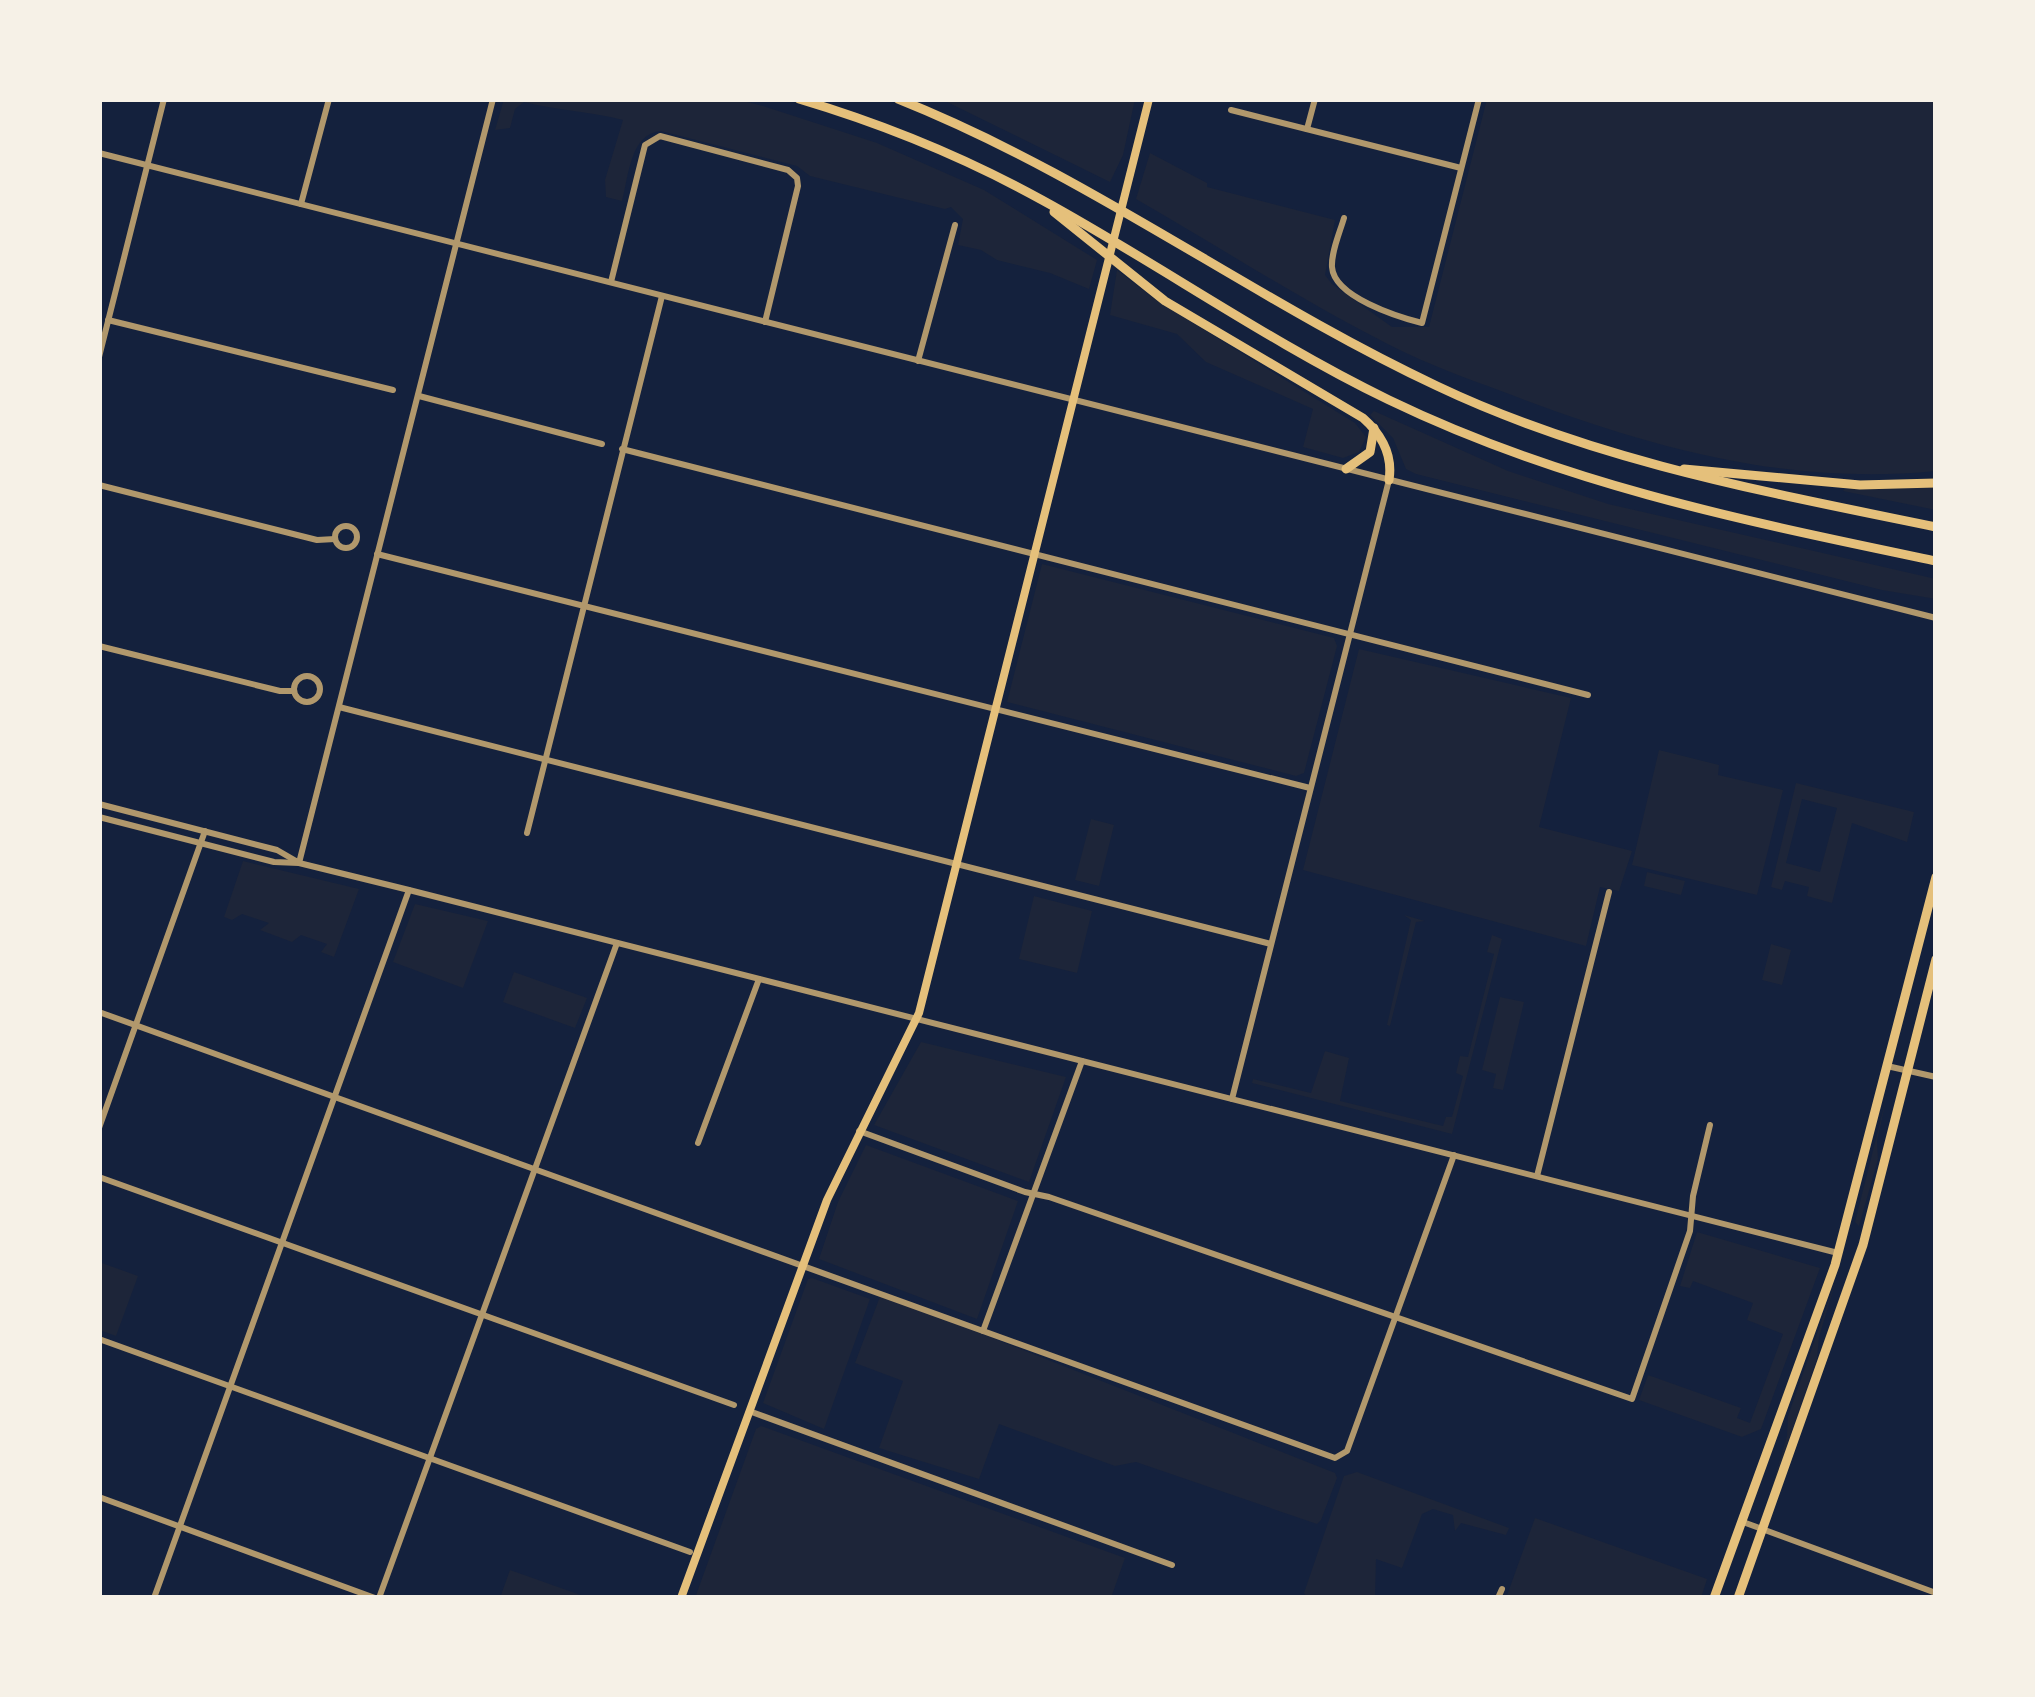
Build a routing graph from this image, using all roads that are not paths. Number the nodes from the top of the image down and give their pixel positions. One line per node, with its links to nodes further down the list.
1 (164, 99): 12 (street)
2 (329, 99): 15 (street)
3 (494, 99): 18 (street)
4 (799, 99): 14 (main road)
5 (898, 99): 31 (main road)
6 (1149, 99): 27 (main road)
7 (1315, 99): 10 (street)
8 (1478, 99): 13 (street)
9 (1232, 110): 10 (street)
10 (1307, 129): 13 (street)
11 (99, 153): 12 (street)
12 (148, 165): 15 (street); 21 (street)
13 (1461, 168): 16 (street)
14 (1041, 200): 28 (main road); 40 (main road)
15 (302, 204): 18 (street)
16 (1344, 218)
17 (955, 225): 24 (street)
18 (456, 244): 19 (street); 26 (street)
19 (611, 283): 20 (street); 22 (street)
20 (662, 296): 22 (street); 30 (street)
21 (108, 320): 23 (street); 25 (street)
22 (764, 322): 24 (street)
23 (99, 357)
24 (918, 361): 27 (street)
25 (393, 390)
26 (418, 396): 29 (street); 38 (street)
27 (1074, 401): 32 (street); 39 (main road)
28 (1374, 428): 32 (main road); 33 (main road)
29 (602, 444)
30 (622, 449): 39 (street); 41 (street)
31 (1658, 467): 34 (main road); 36 (main road)
32 (1346, 469): 33 (street)
33 (1389, 480): 42 (street); 43 (street)
34 (1936, 483)
35 (99, 485): 37 (street)
36 (1936, 527)
37 (334, 539)
38 (377, 554): 41 (street); 47 (street)
39 (1034, 554): 43 (street); 48 (main road)
40 (1936, 561)
41 (584, 605): 48 (street); 49 (street)
42 (1936, 618)
43 (1349, 633): 46 (street); 50 (street)
44 (99, 646): 45 (street)
45 (294, 692): 45 (street)
46 (1588, 694)
47 (339, 707): 49 (street); 56 (street)
48 (995, 708): 50 (street); 57 (main road)
49 (545, 760): 54 (street); 57 (street)
50 (1310, 788): 62 (street)
51 (99, 804): 53 (street)
52 (99, 817): 55 (street)
53 (206, 831): 55 (street); 56 (street)
54 (526, 833)
55 (202, 844): 56 (street); 68 (street)
56 (299, 863): 59 (street)
57 (956, 864): 62 (street); 67 (main road)
58 (1936, 877): 63 (main road)
59 (409, 890): 61 (street); 73 (street)
60 (1609, 892): 81 (street)
61 (616, 943): 65 (street); 80 (street)
62 (1271, 944): 74 (street)
63 (1915, 960): 64 (street); 70 (main road)
64 (1935, 963): 71 (main road)
65 (759, 979): 67 (street); 78 (street)
66 (99, 1012): 68 (street)
67 (917, 1019): 69 (street); 77 (main road)
68 (136, 1026): 73 (street); 76 (street)
69 (1082, 1061): 74 (street); 83 (street)
70 (1887, 1066): 71 (street); 86 (main road)
71 (1907, 1071): 72 (street); 99 (main road)
72 (1936, 1077)
73 (335, 1099): 80 (street); 85 (street)
74 (1232, 1099): 79 (street)
75 (1710, 1125): 84 (street)
76 (99, 1128)
77 (859, 1131): 83 (street); 87 (main road)
78 (698, 1143)
79 (1454, 1155): 81 (street); 89 (street)
80 (534, 1172): 87 (street); 88 (street)
81 (1537, 1176): 84 (street)
82 (99, 1177): 85 (street)
83 (1034, 1193): 89 (street); 90 (street)
84 (1692, 1215): 86 (street); 89 (street)
85 (283, 1244): 88 (street); 92 (street)
86 (1838, 1253): 97 (main road)
87 (802, 1266): 90 (street); 94 (main road)
88 (483, 1316): 93 (street); 95 (street)
89 (1396, 1318): 90 (street)
90 (983, 1331)
91 (99, 1339): 92 (street)
92 (230, 1386): 95 (street); 98 (street)
93 (734, 1406)
94 (749, 1411): 101 (street); 106 (main road)
95 (431, 1459): 100 (street); 105 (street)
96 (99, 1497): 98 (street)
97 (1742, 1522): 99 (street); 108 (main road)
98 (180, 1526): 104 (street); 105 (street)
99 (1763, 1530): 103 (street); 109 (main road)
100 (690, 1552)
101 (1172, 1565)
102 (1502, 1588): 107 (street)
103 (1936, 1593)
104 (154, 1598)
105 (377, 1598)
106 (681, 1598)
107 (1498, 1598)
108 (1714, 1598)
109 (1738, 1598)

